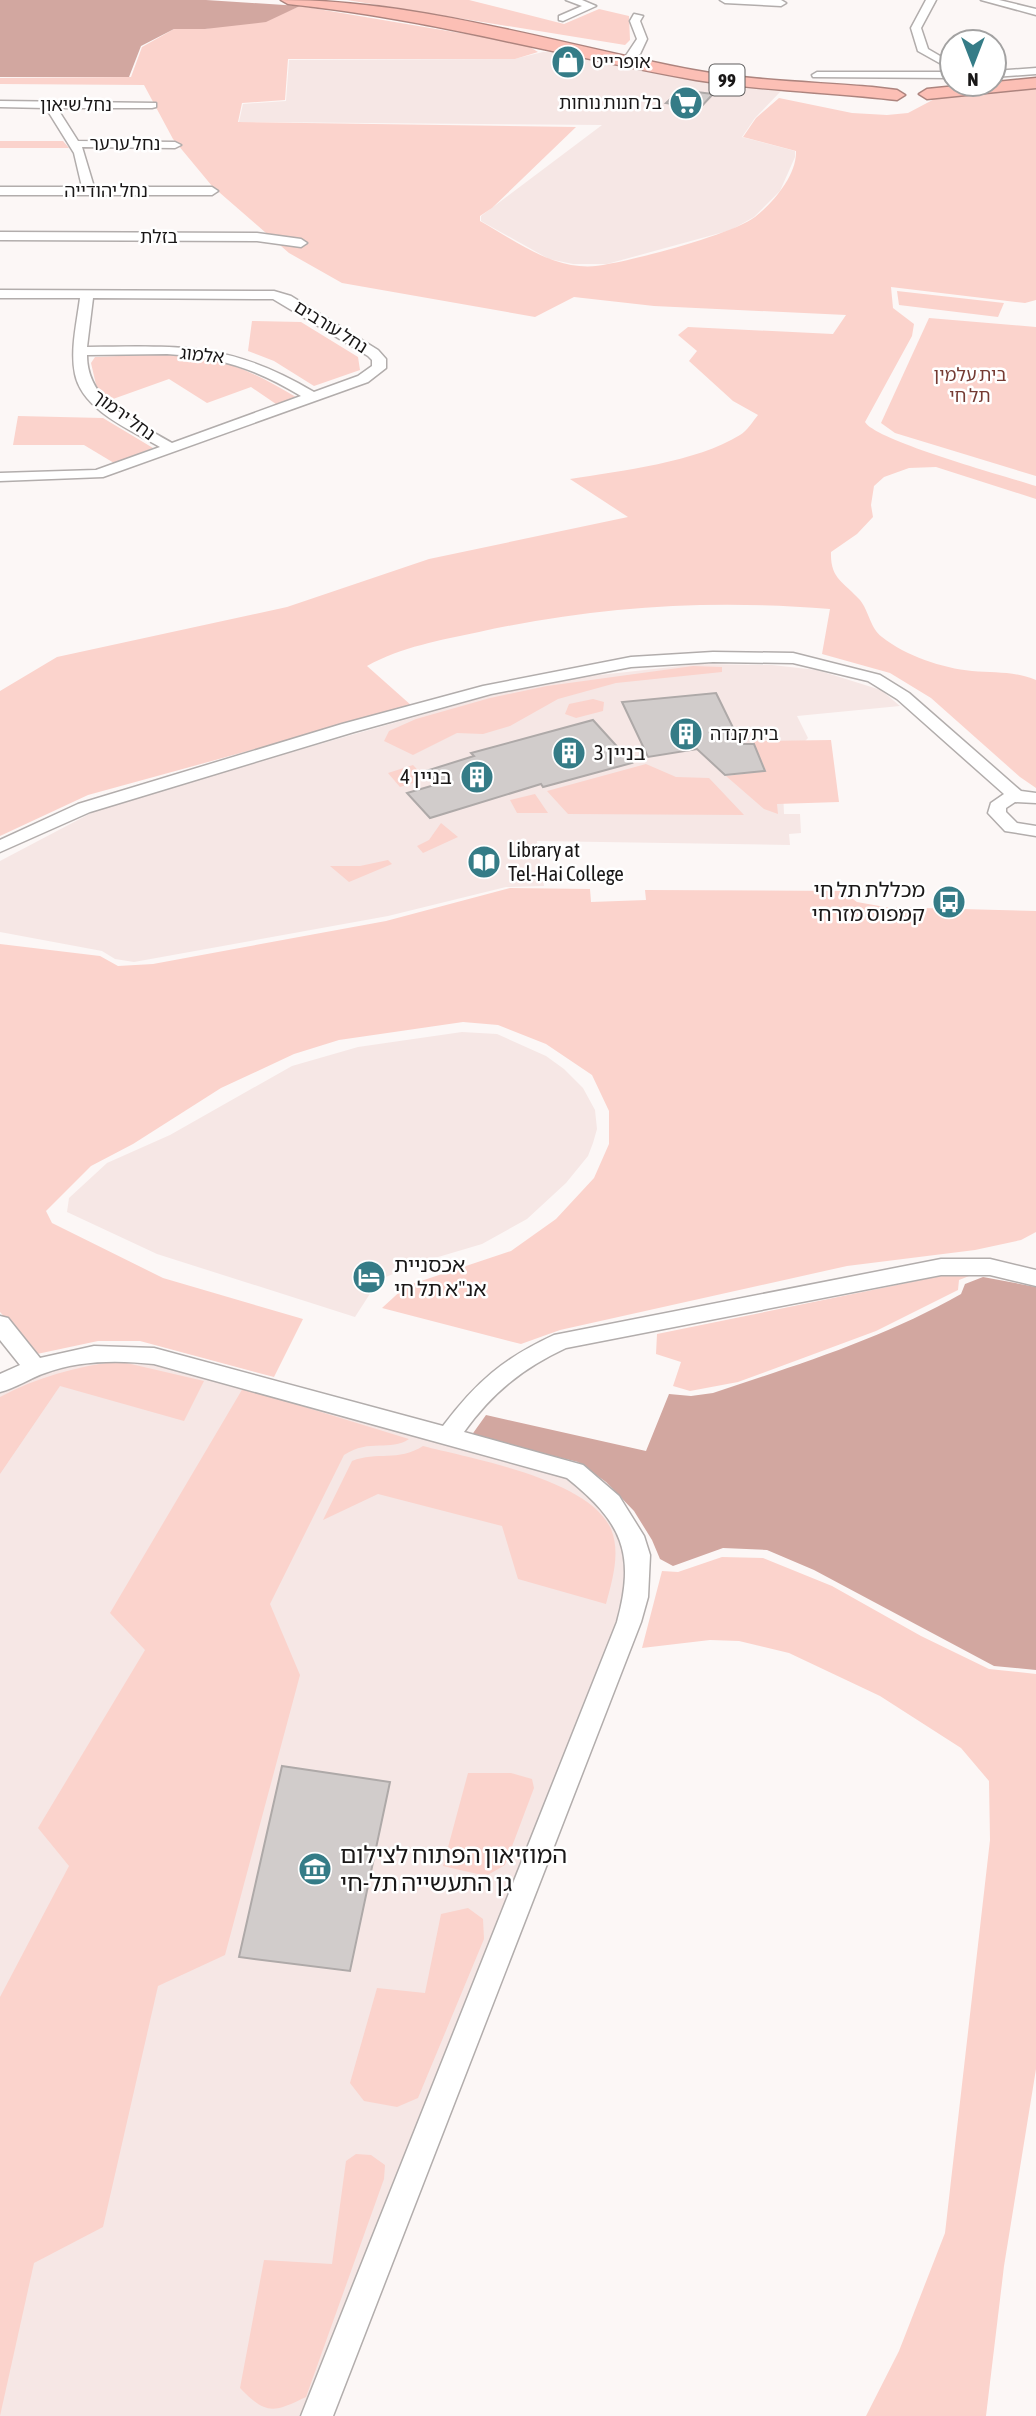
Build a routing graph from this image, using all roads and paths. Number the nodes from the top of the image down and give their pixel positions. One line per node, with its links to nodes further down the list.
1 (288, 0): 23 (highway, 99)
2 (335, 0): 13 (highway, 99)
3 (571, 0): 12 (street)
4 (725, 0): 9 (street)
5 (932, 0): 14 (street)
6 (986, 0): 10 (street)
7 (1024, 0): 8 (street)
8 (1036, 2)
9 (781, 3)
10 (1036, 12)
11 (638, 16): 13 (street)
12 (563, 18)
13 (630, 57): 23 (highway, 99)
14 (938, 59)
15 (1036, 71): 16 (street)
16 (1008, 73)
17 (817, 75): 18 (street)
18 (938, 75)
19 (1036, 81): 20 (highway, 99); 22 (highway, 99)
20 (1008, 82)
21 (938, 88): 22 (highway, 99)
22 (924, 90): 23 (highway, 99)
23 (897, 91)
24 (0, 104): 25 (street, נחל שיאון)
25 (49, 104): 26 (street, נחל שיאון); 27 (street)
26 (152, 105)
27 (75, 144): 28 (street, נחל ערער); 30 (street)
28 (174, 145)
29 (0, 191): 30 (street, נחל יהודייה)
30 (89, 191): 31 (street, נחל יהודייה)
31 (212, 191)
32 (0, 237): 33 (street, בזלת)
33 (301, 243)
34 (0, 294): 35 (street, נחל עורבים)
35 (87, 294): 36 (street, נחל ירמוך); 37 (street, נחל עורבים)
36 (83, 351): 37 (street, אלמוג); 38 (street, נחל ירמוך)
37 (312, 397): 38 (street, נחל עורבים)
38 (171, 448): 39 (street, נחל עורבים)
39 (0, 477)
40 (1016, 796): 41 (street); 42 (street); 43 (street)
41 (1036, 798)
42 (1036, 831)
43 (0, 847)
44 (1036, 1278): 48 (street)
45 (0, 1324): 46 (street)
46 (35, 1368): 47 (street); 48 (street)
47 (0, 1384)
48 (449, 1436): 49 (street)
49 (317, 2416)

